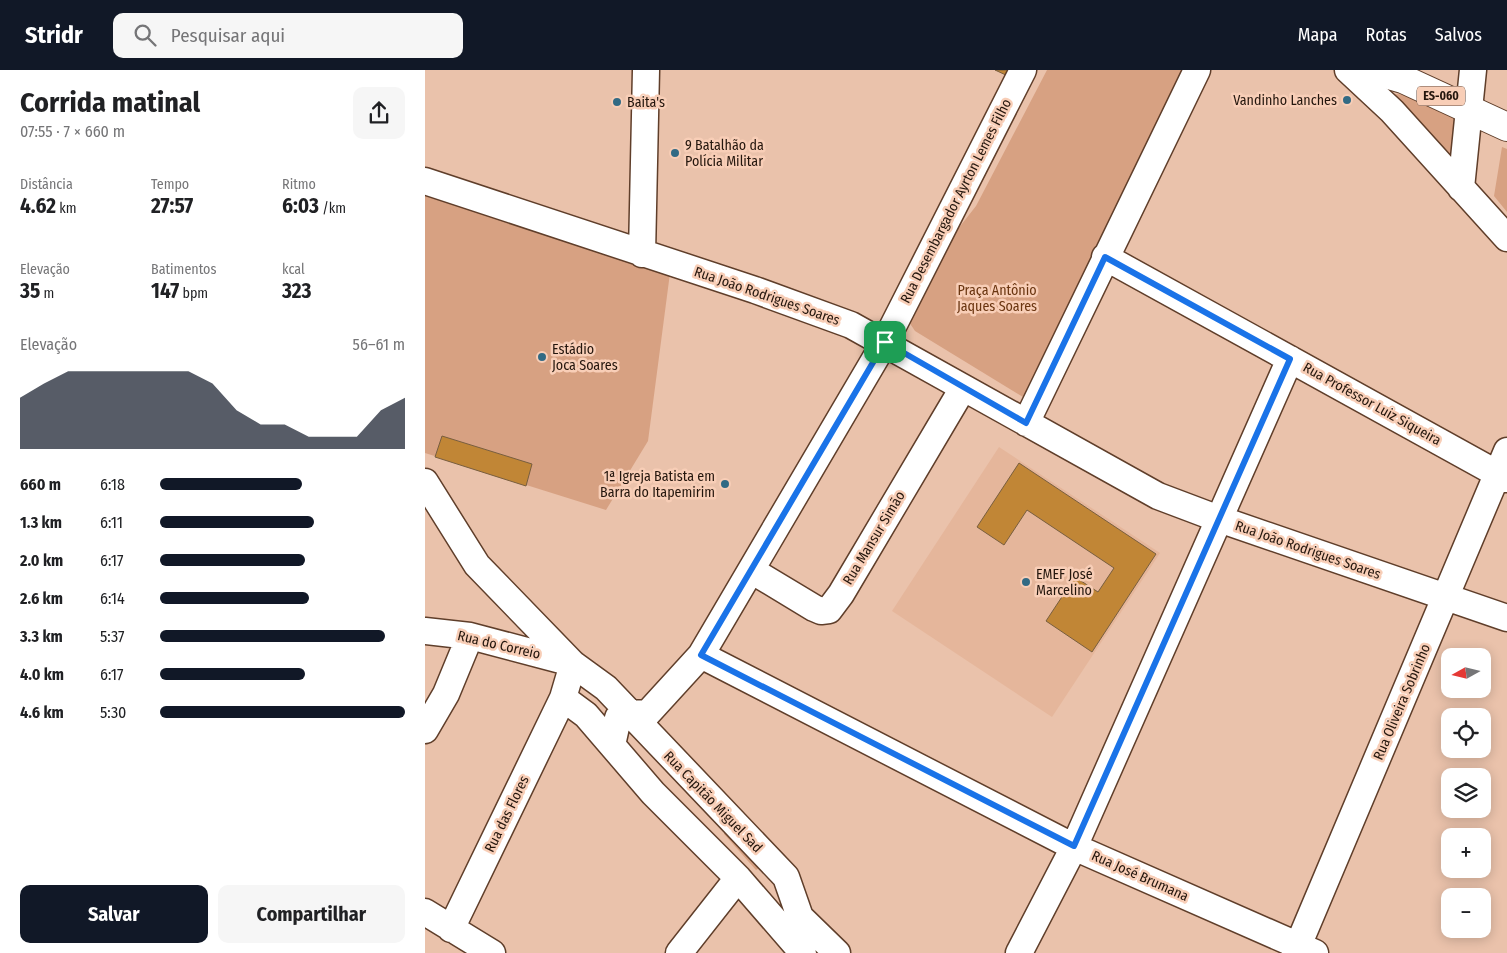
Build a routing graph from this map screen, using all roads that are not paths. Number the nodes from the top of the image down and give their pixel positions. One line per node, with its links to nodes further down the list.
1 (646, 70): 12 (street)
2 (1023, 70): 14 (street, Rua Desembargador Ayrton Lemes Filho)
3 (1197, 70): 13 (street)
4 (1348, 70): 10 (street)
5 (1372, 70): 7 (main road, ES-060)
6 (1473, 70): 7 (street)
7 (1470, 109): 8 (main road, ES-060); 10 (street)
8 (1507, 127)
9 (425, 181): 12 (street, Rua João Rodrigues Soares)
10 (1461, 188): 11 (street)
11 (1507, 238)
12 (641, 254): 14 (street, Rua João Rodrigues Soares)
13 (1105, 257): 15 (street, Rua Professor Luiz Siqueira); 17 (street)
14 (885, 342): 16 (street, Rua João Rodrigues Soares); 21 (street, Rua Desembargador Ayrton Lemes Filho)
15 (1290, 359): 18 (street, Rua Professor Luiz Siqueira); 20 (street)
16 (963, 388): 17 (street, Rua João Rodrigues Soares); 21 (street, Rua Mansur Simão)
17 (1026, 423): 20 (street, Rua João Rodrigues Soares)
18 (1504, 468): 22 (street, Rua Oliveira Sobrinho)
19 (425, 482): 27 (street, Rua Capitão Miguel Sad)
20 (1219, 519): 22 (street, Rua João Rodrigues Soares); 32 (street)
21 (751, 570): 26 (street, Rua Desembargador Ayrton Lemes Filho)
22 (1447, 597): 23 (street, Rua João Rodrigues Soares); 37 (street, Rua Oliveira Sobrinho)
23 (1507, 618)
24 (425, 631): 25 (street, Rua do Correio)
25 (470, 636): 27 (street, Rua do Correio); 30 (street)
26 (701, 655): 29 (street, Rua Desembargador Ayrton Lemes Filho); 32 (street, Rua José Brumana)
27 (573, 664): 28 (street); 29 (street, Rua Capitão Miguel Sad)
28 (563, 698): 31 (street); 36 (street, Rua das Flores)
29 (629, 714): 31 (street); 35 (street, Rua Capitão Miguel Sad)
30 (425, 730)
31 (612, 745): 33 (street)
32 (1074, 846): 37 (street, Rua José Brumana); 43 (street)
33 (738, 878): 39 (street); 40 (street)
34 (425, 912): 36 (street)
35 (800, 917): 41 (street); 42 (street, Rua Capitão Miguel Sad)
36 (451, 929): 38 (street)
37 (1303, 951)
38 (492, 953)
39 (679, 953)
40 (803, 953)
41 (815, 953)
42 (837, 953)
43 (1019, 953)

